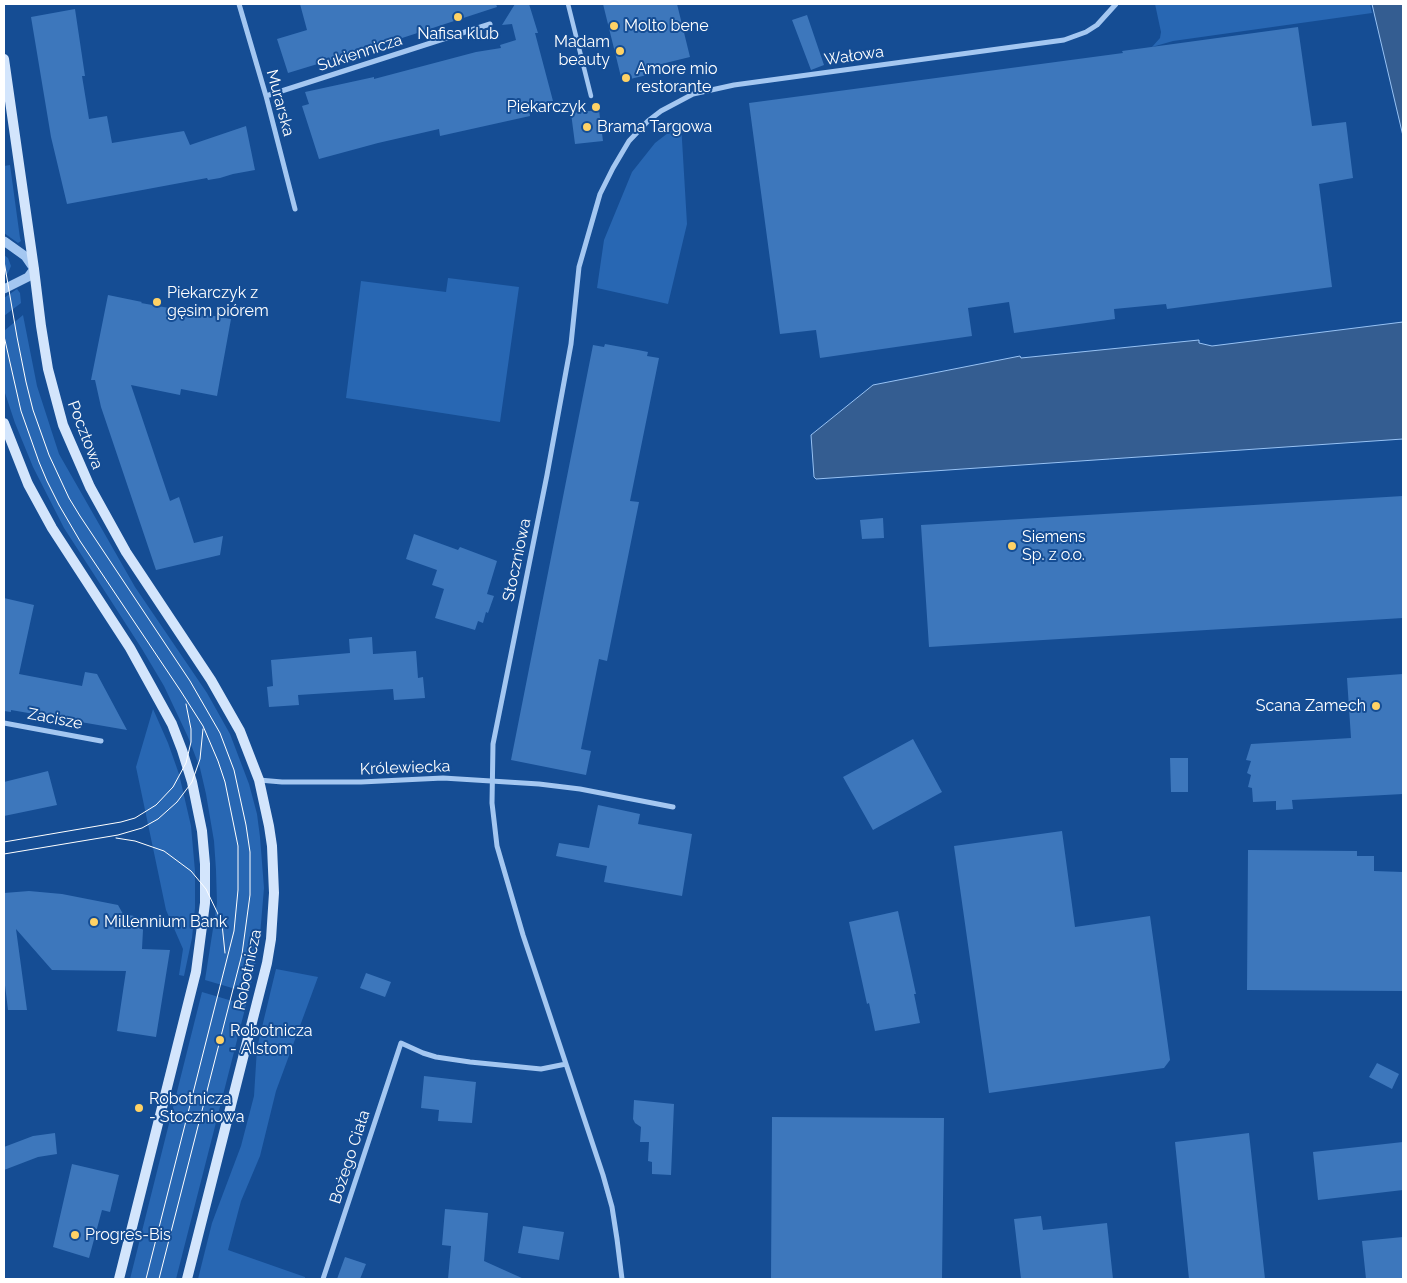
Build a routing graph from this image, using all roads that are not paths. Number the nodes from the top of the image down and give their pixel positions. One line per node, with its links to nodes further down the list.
1 (240, 4): 6 (street, Murarska)
2 (568, 4): 7 (street)
3 (1116, 4): 8 (street, Wałowa)
4 (490, 24): 6 (street, Sukiennicza)
5 (4, 59): 11 (main road, Pocztowa)
6 (266, 96): 9 (street, Murarska)
7 (591, 96)
8 (613, 168): 17 (street, Stoczniowa)
9 (295, 208)
10 (4, 241): 11 (street)
11 (34, 269): 12 (street); 16 (main road, Pocztowa)
12 (4, 289)
13 (4, 423): 20 (main road)
14 (4, 723): 15 (street, Zacisze)
15 (101, 741)
16 (259, 780): 17 (street, Królewiecka); 21 (main road, Robotnicza)
17 (492, 781): 18 (street); 19 (street, Stoczniowa)
18 (672, 807)
19 (563, 1065): 22 (street, Bożego Ciała); 23 (street, Stoczniowa)
20 (119, 1279)
21 (187, 1279)
22 (323, 1279)
23 (622, 1279)

